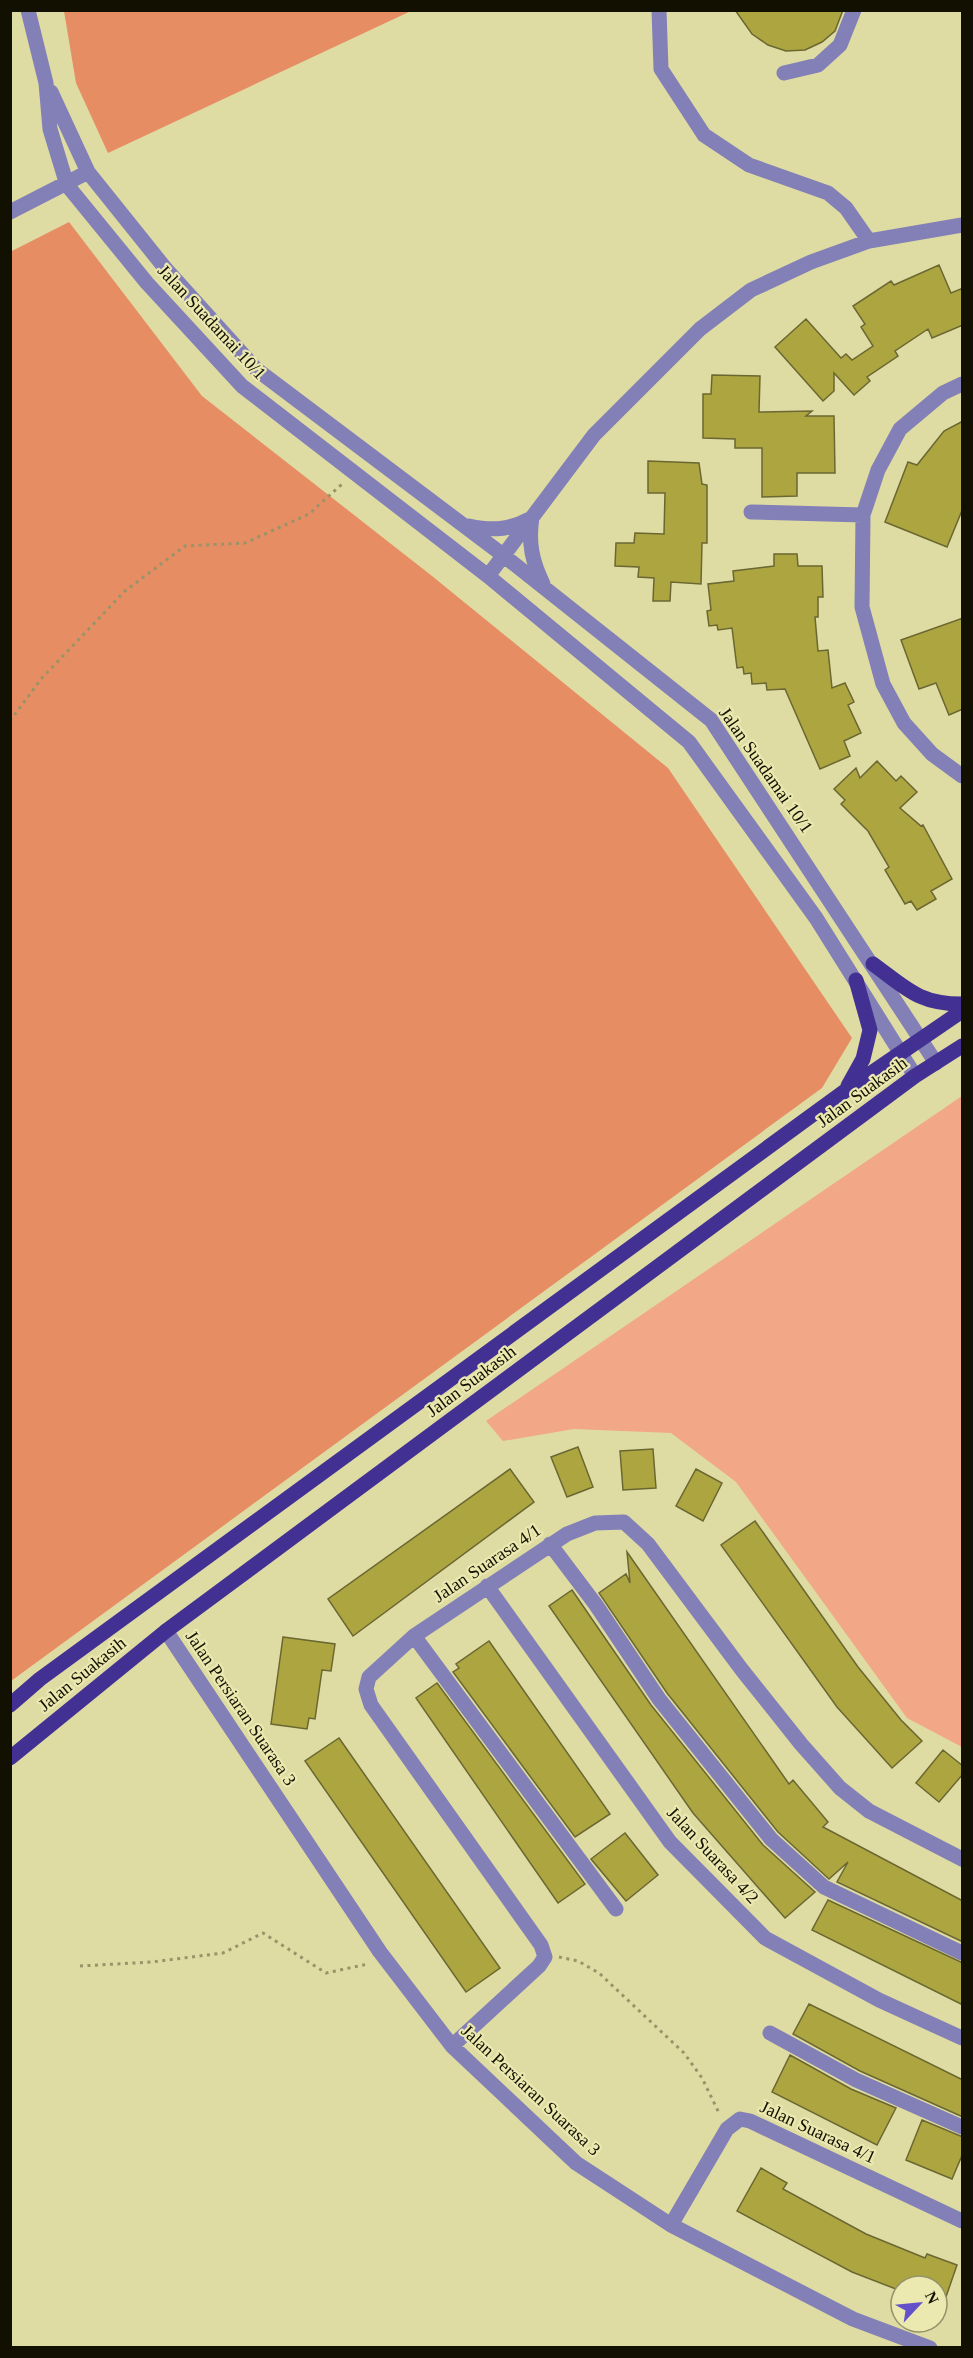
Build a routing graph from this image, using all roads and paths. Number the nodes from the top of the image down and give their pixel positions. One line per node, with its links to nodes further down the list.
1 (28, 10): 5 (street, Jalan Suadamai 10/1)
2 (659, 10): 10 (street)
3 (854, 10): 4 (street)
4 (784, 73)
5 (46, 83): 6 (street, Jalan Suadamai 10/1); 7 (street, Jalan Suadamai 10/1)
6 (88, 172): 7 (street); 16 (street, Jalan Suadamai 10/1)
7 (67, 185): 8 (street); 12 (street, Jalan Suadamai 10/1)
8 (10, 212)
9 (963, 225): 10 (street)
10 (869, 241): 15 (street)
11 (963, 384): 14 (street)
12 (354, 473): 18 (street, Jalan Suadamai 10/1); 20 (path)
13 (752, 512): 14 (street)
14 (863, 515): 21 (street)
15 (532, 517): 16 (street); 17 (street); 19 (street)
16 (464, 525): 17 (street, Jalan Suadamai 10/1)
17 (503, 555): 18 (street); 19 (street, Jalan Suadamai 10/1)
18 (488, 576): 23 (street, Jalan Suadamai 10/1)
19 (544, 588): 22 (street, Jalan Suadamai 10/1)
20 (10, 721)
21 (963, 776)
22 (873, 964): 24 (main road); 26 (street, Jalan Suadamai 10/1)
23 (856, 980): 28 (street, Jalan Suadamai 10/1); 31 (main road)
24 (963, 1004)
25 (963, 1011): 26 (main road, Jalan Suakasih)
26 (921, 1037): 28 (main road, Jalan Suakasih); 29 (street, Jalan Suadamai 10/1)
27 (963, 1046): 29 (main road, Jalan Suakasih)
28 (899, 1052): 30 (street, Jalan Suadamai 10/1); 31 (main road, Jalan Suakasih)
29 (936, 1063): 30 (main road, Jalan Suakasih)
30 (915, 1076): 34 (main road, Jalan Suakasih)
31 (845, 1091): 36 (main road, Jalan Suakasih)
32 (550, 1544): 33 (street, Jalan Suarasa 4/1); 38 (street, Jalan Suarasa 4/1); 41 (street)
33 (487, 1586): 35 (street, Jalan Suarasa 4/1); 45 (street, Jalan Suarasa 4/2)
34 (166, 1631): 37 (main road, Jalan Suakasih); 40 (street, Jalan Persiaran Suarasa 3)
35 (414, 1636): 39 (street); 42 (street, Jalan Suarasa 4/1)
36 (10, 1705)
37 (10, 1758)
38 (963, 1859)
39 (616, 1909)
40 (380, 1952): 43 (path); 46 (street, Jalan Persiaran Suarasa 3)
41 (963, 1953)
42 (545, 1957): 46 (street); 48 (path)
43 (80, 1966)
44 (770, 2033): 47 (street)
45 (963, 2038)
46 (452, 2046): 50 (street, Jalan Persiaran Suarasa 3)
47 (963, 2127)
48 (727, 2129): 49 (street, Jalan Suarasa 4/1); 50 (street)
49 (963, 2221)
50 (671, 2225): 51 (street, Jalan Persiaran Suarasa 3)
51 (930, 2348)

